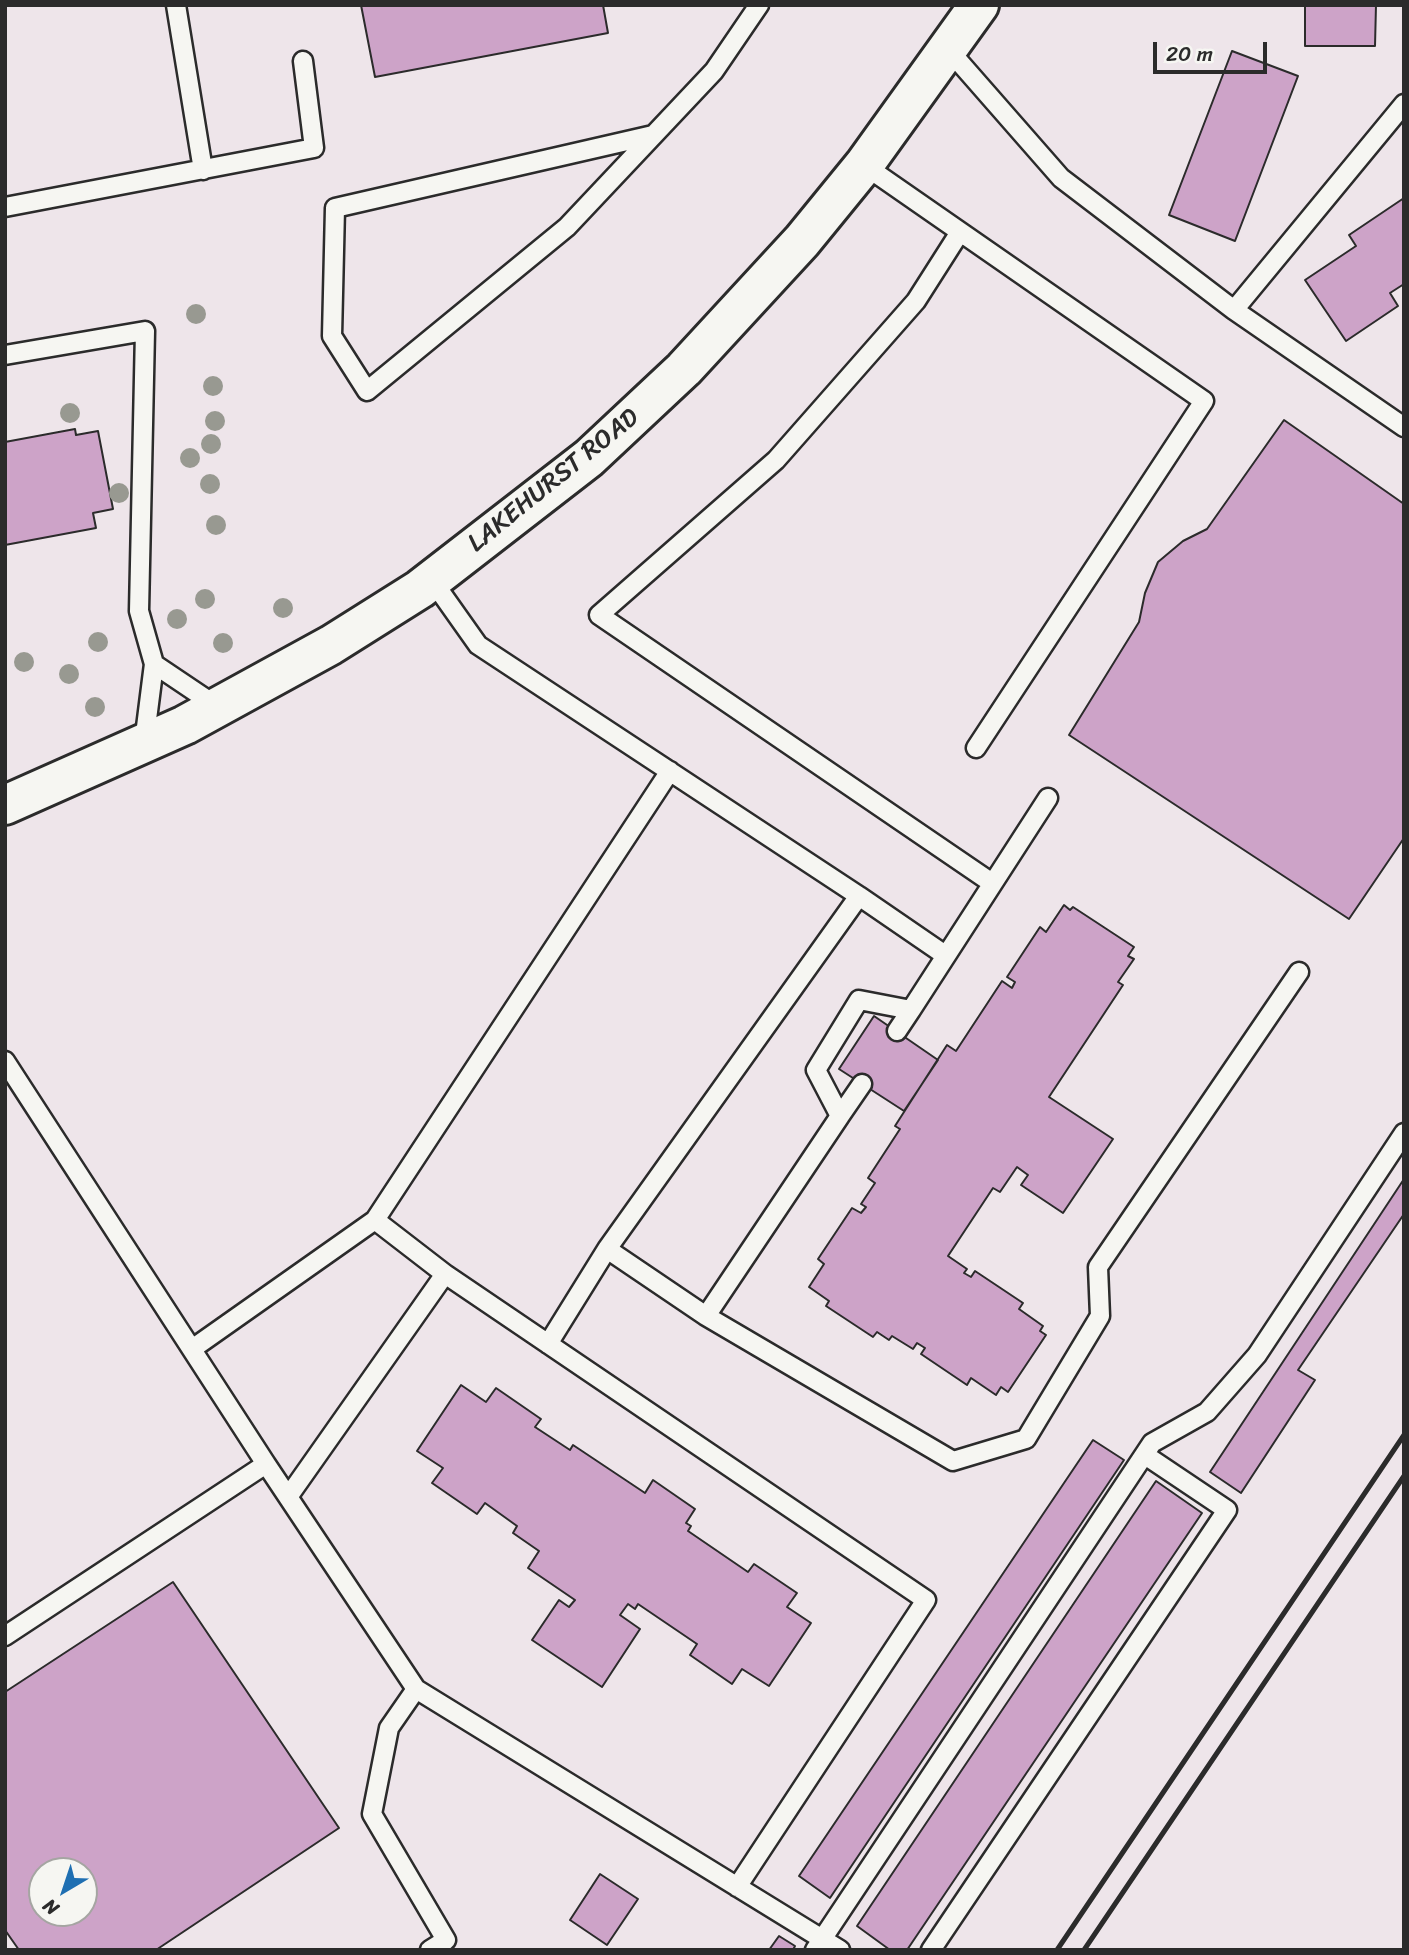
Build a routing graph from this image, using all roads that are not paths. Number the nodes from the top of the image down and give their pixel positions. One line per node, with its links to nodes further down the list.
1 (176, 5): 9 (lane)
2 (760, 5): 7 (lane)
3 (979, 5): 4 (street, LAKEHURST ROAD)
4 (948, 49): 8 (street, LAKEHURST ROAD); 12 (lane)
5 (303, 61): 9 (lane)
6 (1404, 104): 12 (lane)
7 (653, 135): 7 (lane)
8 (863, 165): 11 (lane); 15 (street, LAKEHURST ROAD)
9 (203, 170): 10 (lane)
10 (5, 207)
11 (960, 232): 19 (lane); 23 (lane)
12 (1234, 310): 14 (lane)
13 (5, 355): 16 (lane)
14 (1404, 427)
15 (432, 580): 17 (street, LAKEHURST ROAD); 20 (lane)
16 (154, 664): 17 (lane); 18 (lane)
17 (218, 706): 18 (street, LAKEHURST ROAD)
18 (144, 744): 22 (street, LAKEHURST ROAD)
19 (976, 748)
20 (670, 771): 24 (lane); 33 (lane)
21 (1048, 798): 23 (lane)
22 (5, 805)
23 (992, 883): 25 (lane)
24 (859, 896): 25 (lane); 34 (lane)
25 (945, 955): 27 (lane)
26 (1299, 972): 36 (lane)
27 (911, 1010): 28 (lane); 31 (lane)
28 (897, 1031)
29 (5, 1061): 38 (lane)
30 (862, 1084): 31 (lane)
31 (840, 1116): 36 (lane)
32 (1404, 1133): 39 (lane)
33 (375, 1220): 35 (lane); 38 (lane)
34 (607, 1249): 36 (lane); 37 (lane)
35 (444, 1273): 37 (lane); 41 (lane)
36 (706, 1316)
37 (548, 1344): 44 (lane)
38 (192, 1349): 40 (lane)
39 (1145, 1455): 45 (lane); 48 (lane)
40 (266, 1464): 41 (lane); 42 (lane)
41 (288, 1497): 43 (lane)
42 (5, 1636)
43 (416, 1689): 44 (lane); 46 (lane)
44 (737, 1887): 45 (lane)
45 (819, 1944): 47 (lane)
46 (430, 1950)
47 (839, 1950)
48 (930, 1950)

